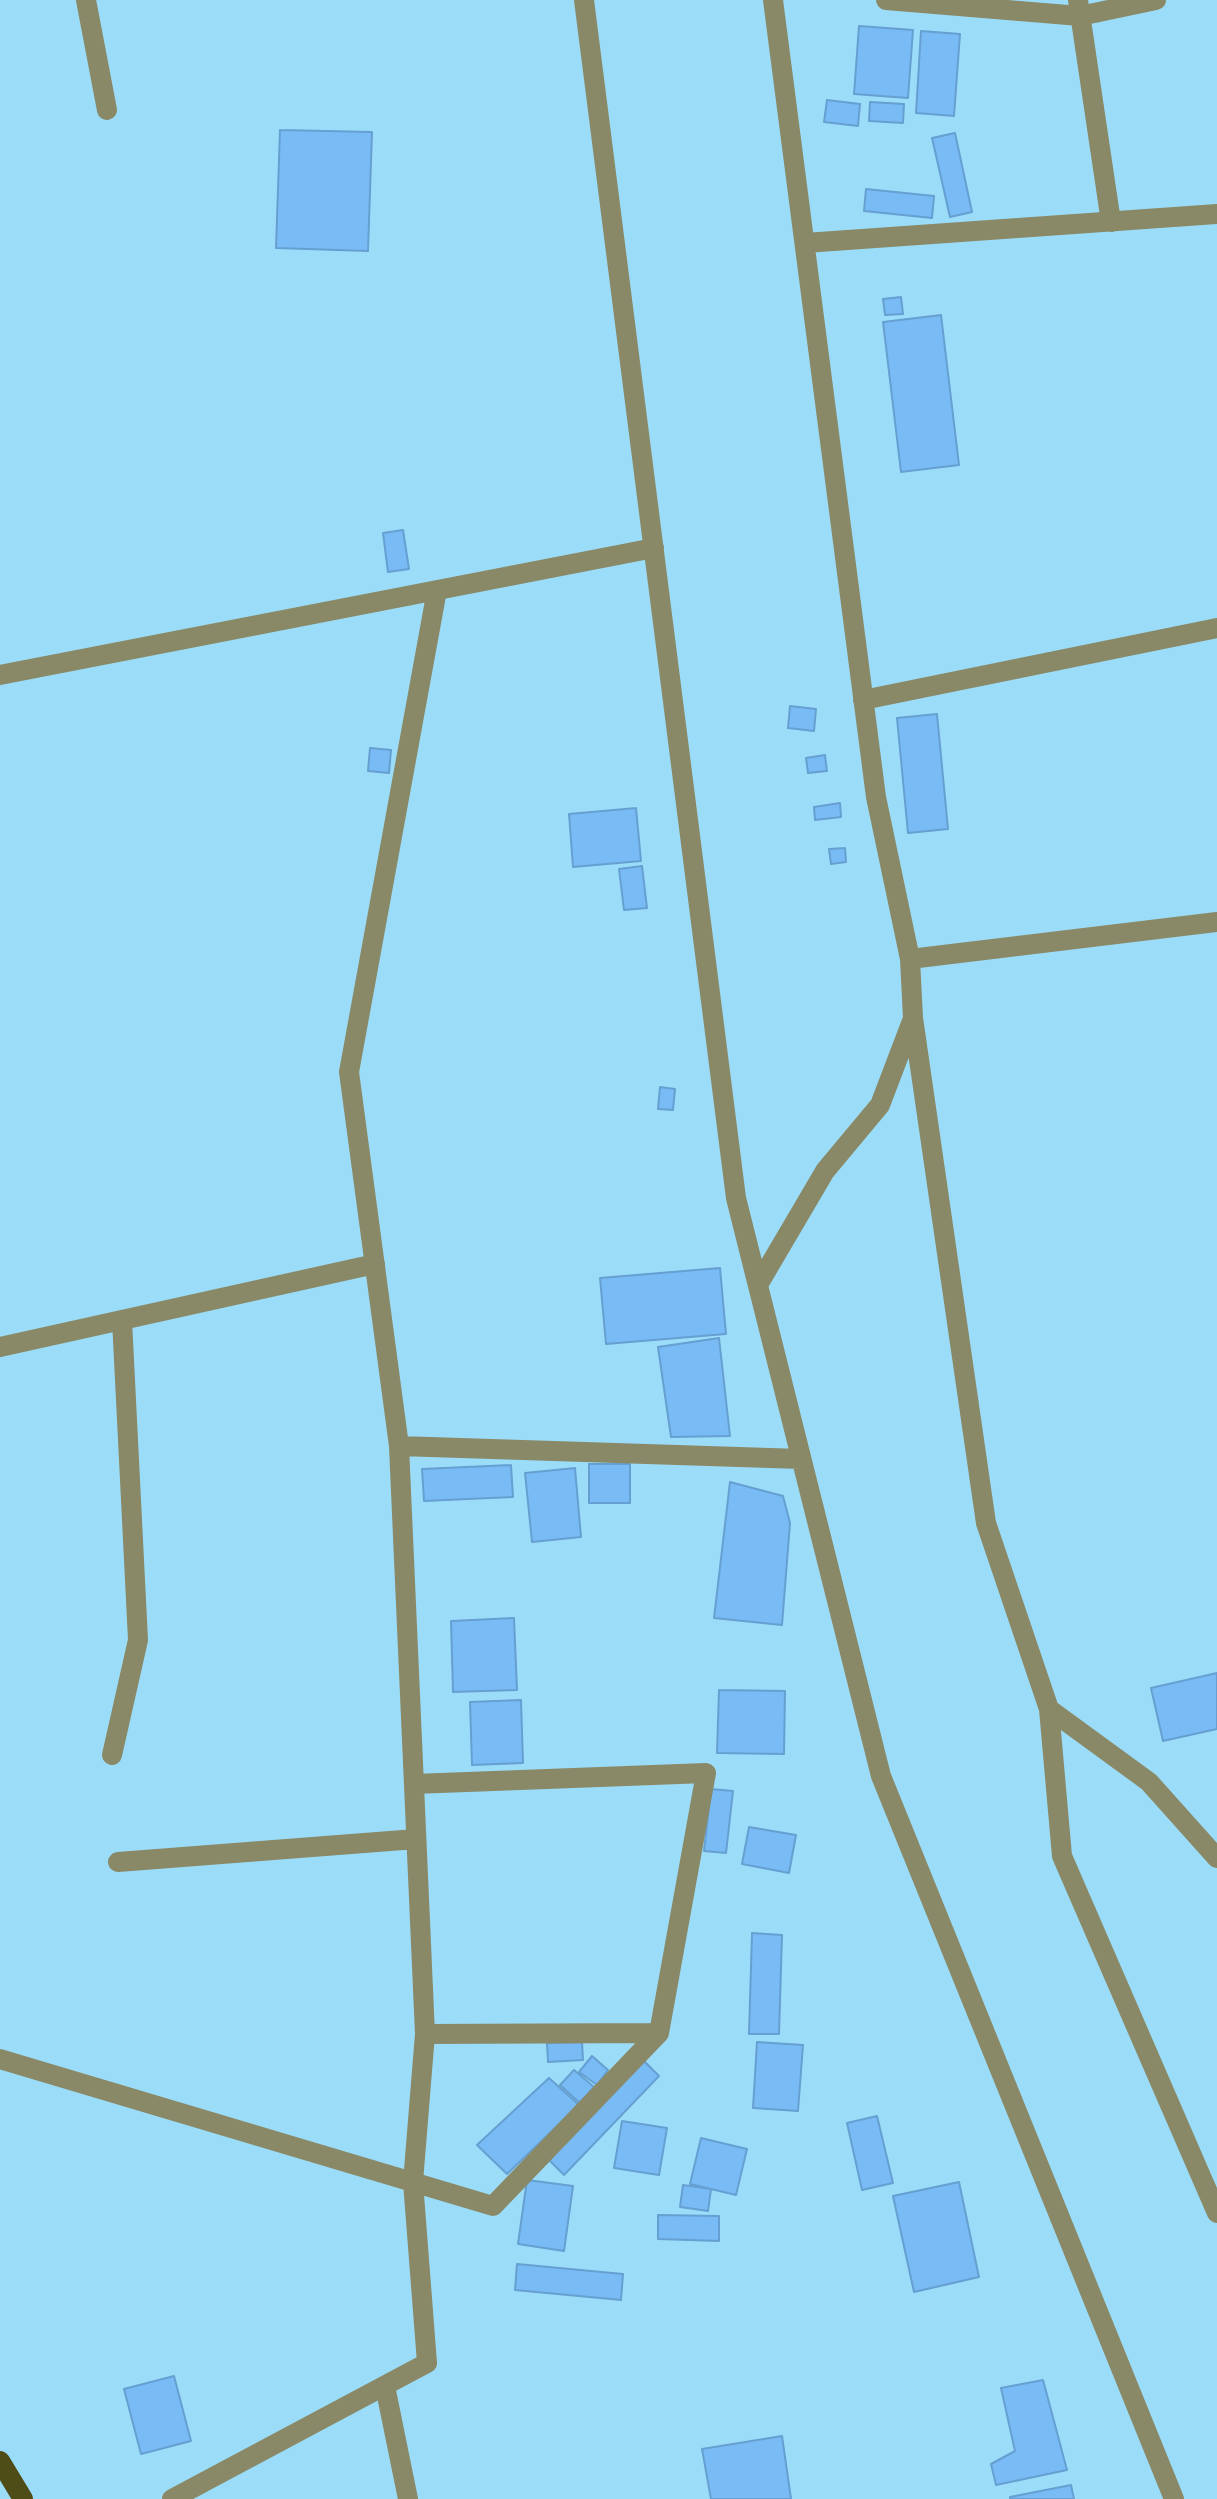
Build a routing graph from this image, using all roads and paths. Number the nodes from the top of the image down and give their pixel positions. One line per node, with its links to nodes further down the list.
1 (86, 0): 8 (street)
2 (584, 0): 12 (street)
3 (773, 0): 11 (street)
4 (886, 0): 6 (street)
5 (1156, 0): 7 (street)
6 (920, 2): 7 (street)
7 (1079, 8): 10 (street)
8 (107, 110)
9 (1217, 214): 10 (street)
10 (1111, 222): 11 (street)
11 (805, 243): 16 (street)
12 (654, 548): 13 (street); 21 (street)
13 (437, 590): 15 (street); 20 (street)
14 (1217, 628): 16 (street)
15 (0, 675)
16 (863, 700): 18 (street)
17 (1217, 922): 18 (street)
18 (910, 959): 19 (street)
19 (913, 1018): 21 (street); 26 (street)
20 (375, 1264): 22 (street); 24 (street)
21 (758, 1285): 25 (street)
22 (122, 1320): 23 (street); 27 (street)
23 (0, 1347)
24 (399, 1446): 25 (street); 28 (street)
25 (801, 1459): 42 (street)
26 (1049, 1709): 30 (street); 36 (street)
27 (112, 1755)
28 (414, 1784): 29 (street); 32 (street)
29 (416, 1839): 31 (street); 33 (street)
30 (1217, 1858)
31 (118, 1862)
32 (659, 2033): 33 (street); 35 (street)
33 (425, 2034): 35 (street)
34 (0, 2059): 35 (street)
35 (413, 2182): 37 (street)
36 (1217, 2213)
37 (385, 2386): 40 (street); 41 (street)
38 (0, 2461): 39 (main road)
39 (23, 2499)
40 (172, 2499)
41 (408, 2499)
42 (1174, 2499)

